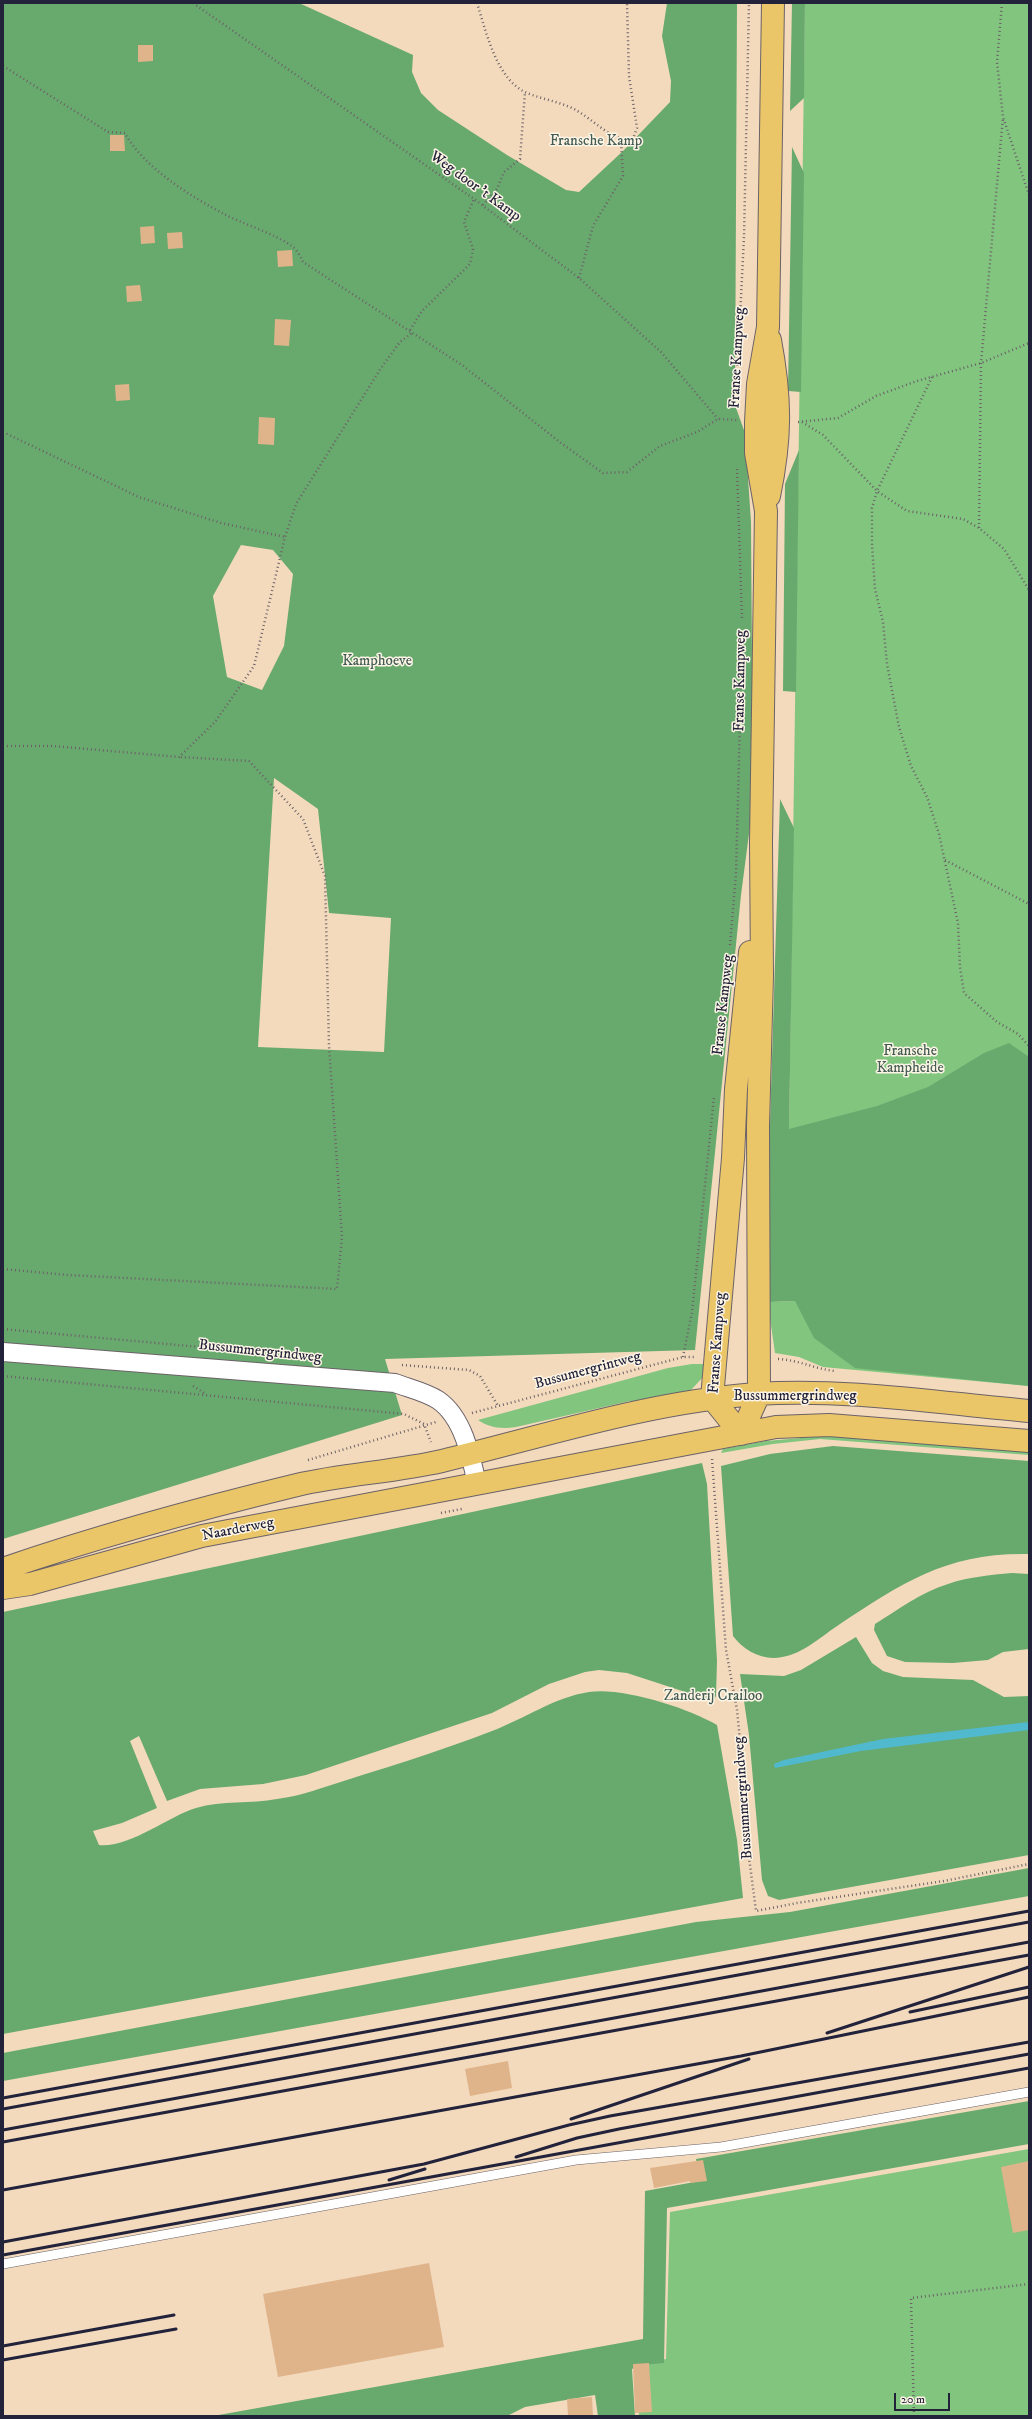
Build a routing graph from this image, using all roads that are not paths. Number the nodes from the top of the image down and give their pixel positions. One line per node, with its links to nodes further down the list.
1 (773, 3): 2 (main road, Franse Kampweg)
2 (761, 842): 4 (main road, Franse Kampweg); 5 (main road, Franse Kampweg)
3 (3, 1352): 9 (street, Bussummergrindweg)
4 (759, 1394): 5 (main road, Bussummergrindweg); 6 (main road, Bussummergrindweg); 7 (main road, Franse Kampweg)
5 (712, 1398): 7 (main road, Franse Kampweg); 9 (main road, Bussummergrindweg)
6 (1029, 1411)
7 (741, 1434): 8 (main road, Bussummergrindweg); 10 (main road, Bussummergrindweg)
8 (1029, 1441)
9 (471, 1453): 10 (street, Bussummergrindweg); 11 (main road, Naarderweg)
10 (476, 1484): 12 (main road, Naarderweg)
11 (3, 1570)
12 (3, 1588)
13 (1029, 2092): 14 (lane)
14 (3, 2264)

